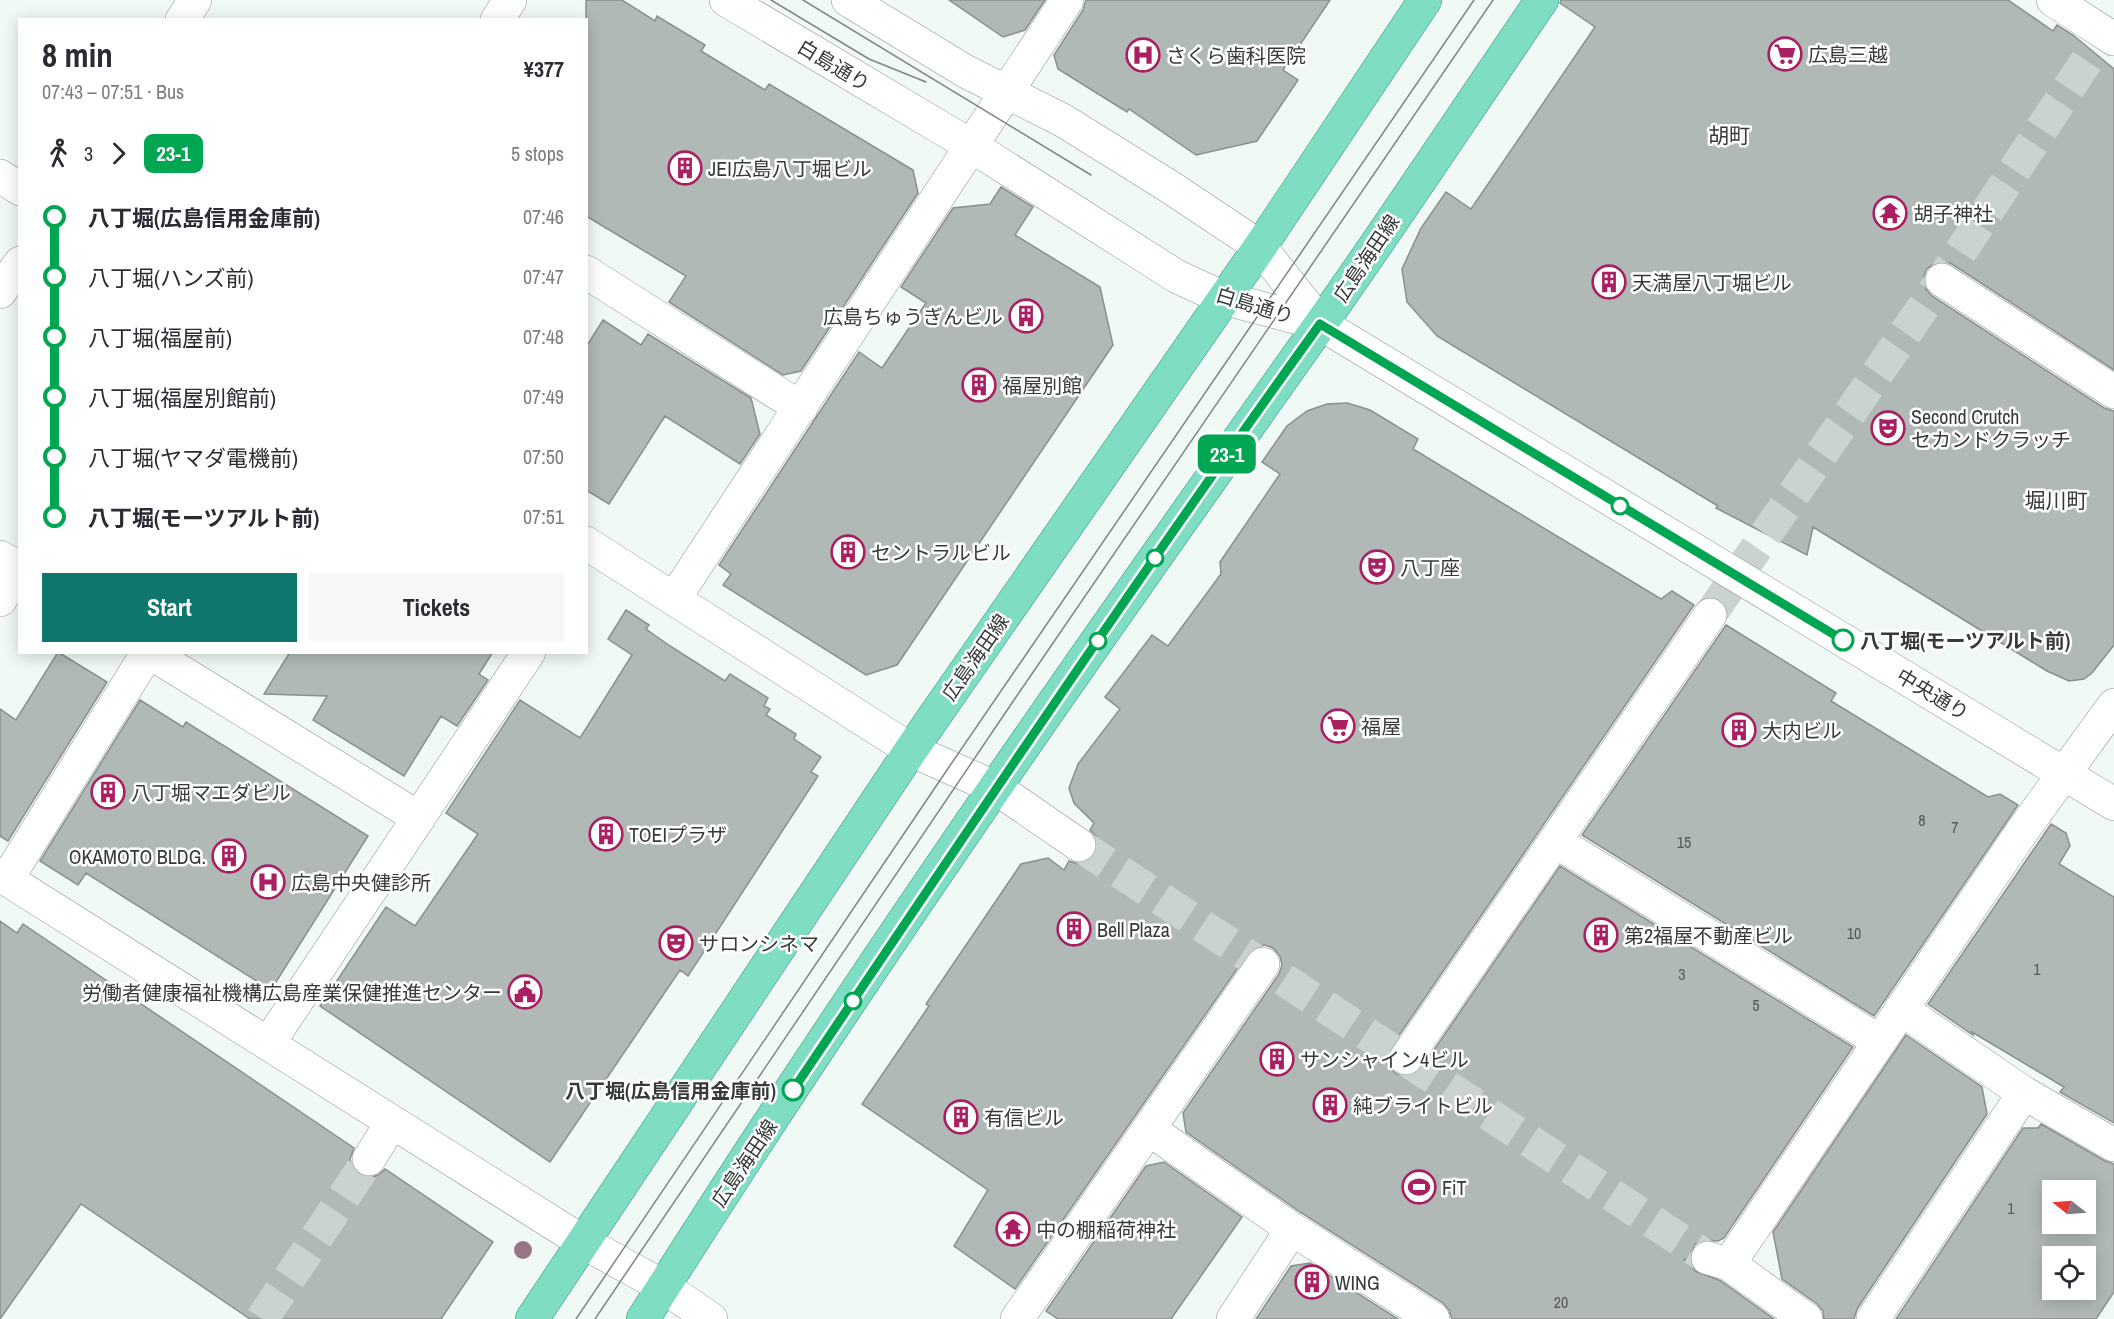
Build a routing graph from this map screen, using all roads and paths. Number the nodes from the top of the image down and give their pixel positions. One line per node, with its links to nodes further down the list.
1 (195, 0): 9 (street)
2 (510, 0): 10 (street)
3 (726, 0): 13 (street, 白島通り)
4 (848, 0): 12 (street, 白島通り)
5 (1067, 0): 12 (street)
6 (1425, 0): 16 (main road, 広島海田線)
7 (1542, 0): 22 (main road, 広島海田線)
8 (2053, 0): 11 (street)
9 (183, 18)
10 (498, 18)
11 (2111, 31)
12 (1006, 92): 13 (street); 16 (street, 白島通り)
13 (969, 145): 21 (street, 白島通り); 24 (street)
14 (0, 176): 15 (street)
15 (18, 188)
16 (1260, 247): 21 (main road, 広島海田線); 22 (street, 白島通り)
17 (18, 266): 20 (street)
18 (588, 273): 24 (street)
19 (1942, 280): 23 (street)
20 (0, 292)
21 (1223, 298): 22 (street, 白島通り); 36 (main road, 広島海田線)
22 (1320, 324): 37 (street, 中央通り); 38 (main road, 広島海田線)
23 (2114, 392)
24 (801, 408): 29 (street)
25 (590, 552): 29 (street)
26 (0, 557): 27 (street)
27 (18, 568)
28 (18, 572): 30 (street)
29 (674, 599): 36 (street)
30 (0, 600)
31 (1710, 615): 41 (street)
32 (147, 654): 43 (street)
33 (151, 654): 40 (street)
34 (528, 654): 40 (street)
35 (2114, 705): 37 (street)
36 (911, 750): 38 (street); 55 (main road, 広島海田線)
37 (2064, 774): 39 (street, 中央通り); 45 (street)
38 (996, 788): 42 (street); 56 (main road, 広島海田線)
39 (2114, 804)
40 (419, 818): 47 (street)
41 (1555, 841): 46 (street); 48 (street)
42 (1079, 845)
43 (3, 877): 47 (street)
44 (1263, 964): 51 (street)
45 (1901, 1010): 46 (street); 49 (street)
46 (1879, 1041): 63 (street)
47 (268, 1044): 50 (street)
48 (1406, 1058)
49 (2024, 1093): 52 (street); 64 (street)
50 (392, 1122): 53 (street); 55 (street)
51 (1149, 1129): 54 (street); 60 (street)
52 (2114, 1145)
53 (369, 1159)
54 (1293, 1229): 61 (street); 62 (street)
55 (583, 1242): 56 (street); 57 (main road, 広島海田線)
56 (664, 1287): 58 (main road, 広島海田線); 59 (street)
57 (532, 1319)
58 (643, 1319)
59 (711, 1319)
60 (1017, 1319)
61 (1233, 1319)
62 (1433, 1319)
63 (1806, 1319)
64 (1873, 1319)

